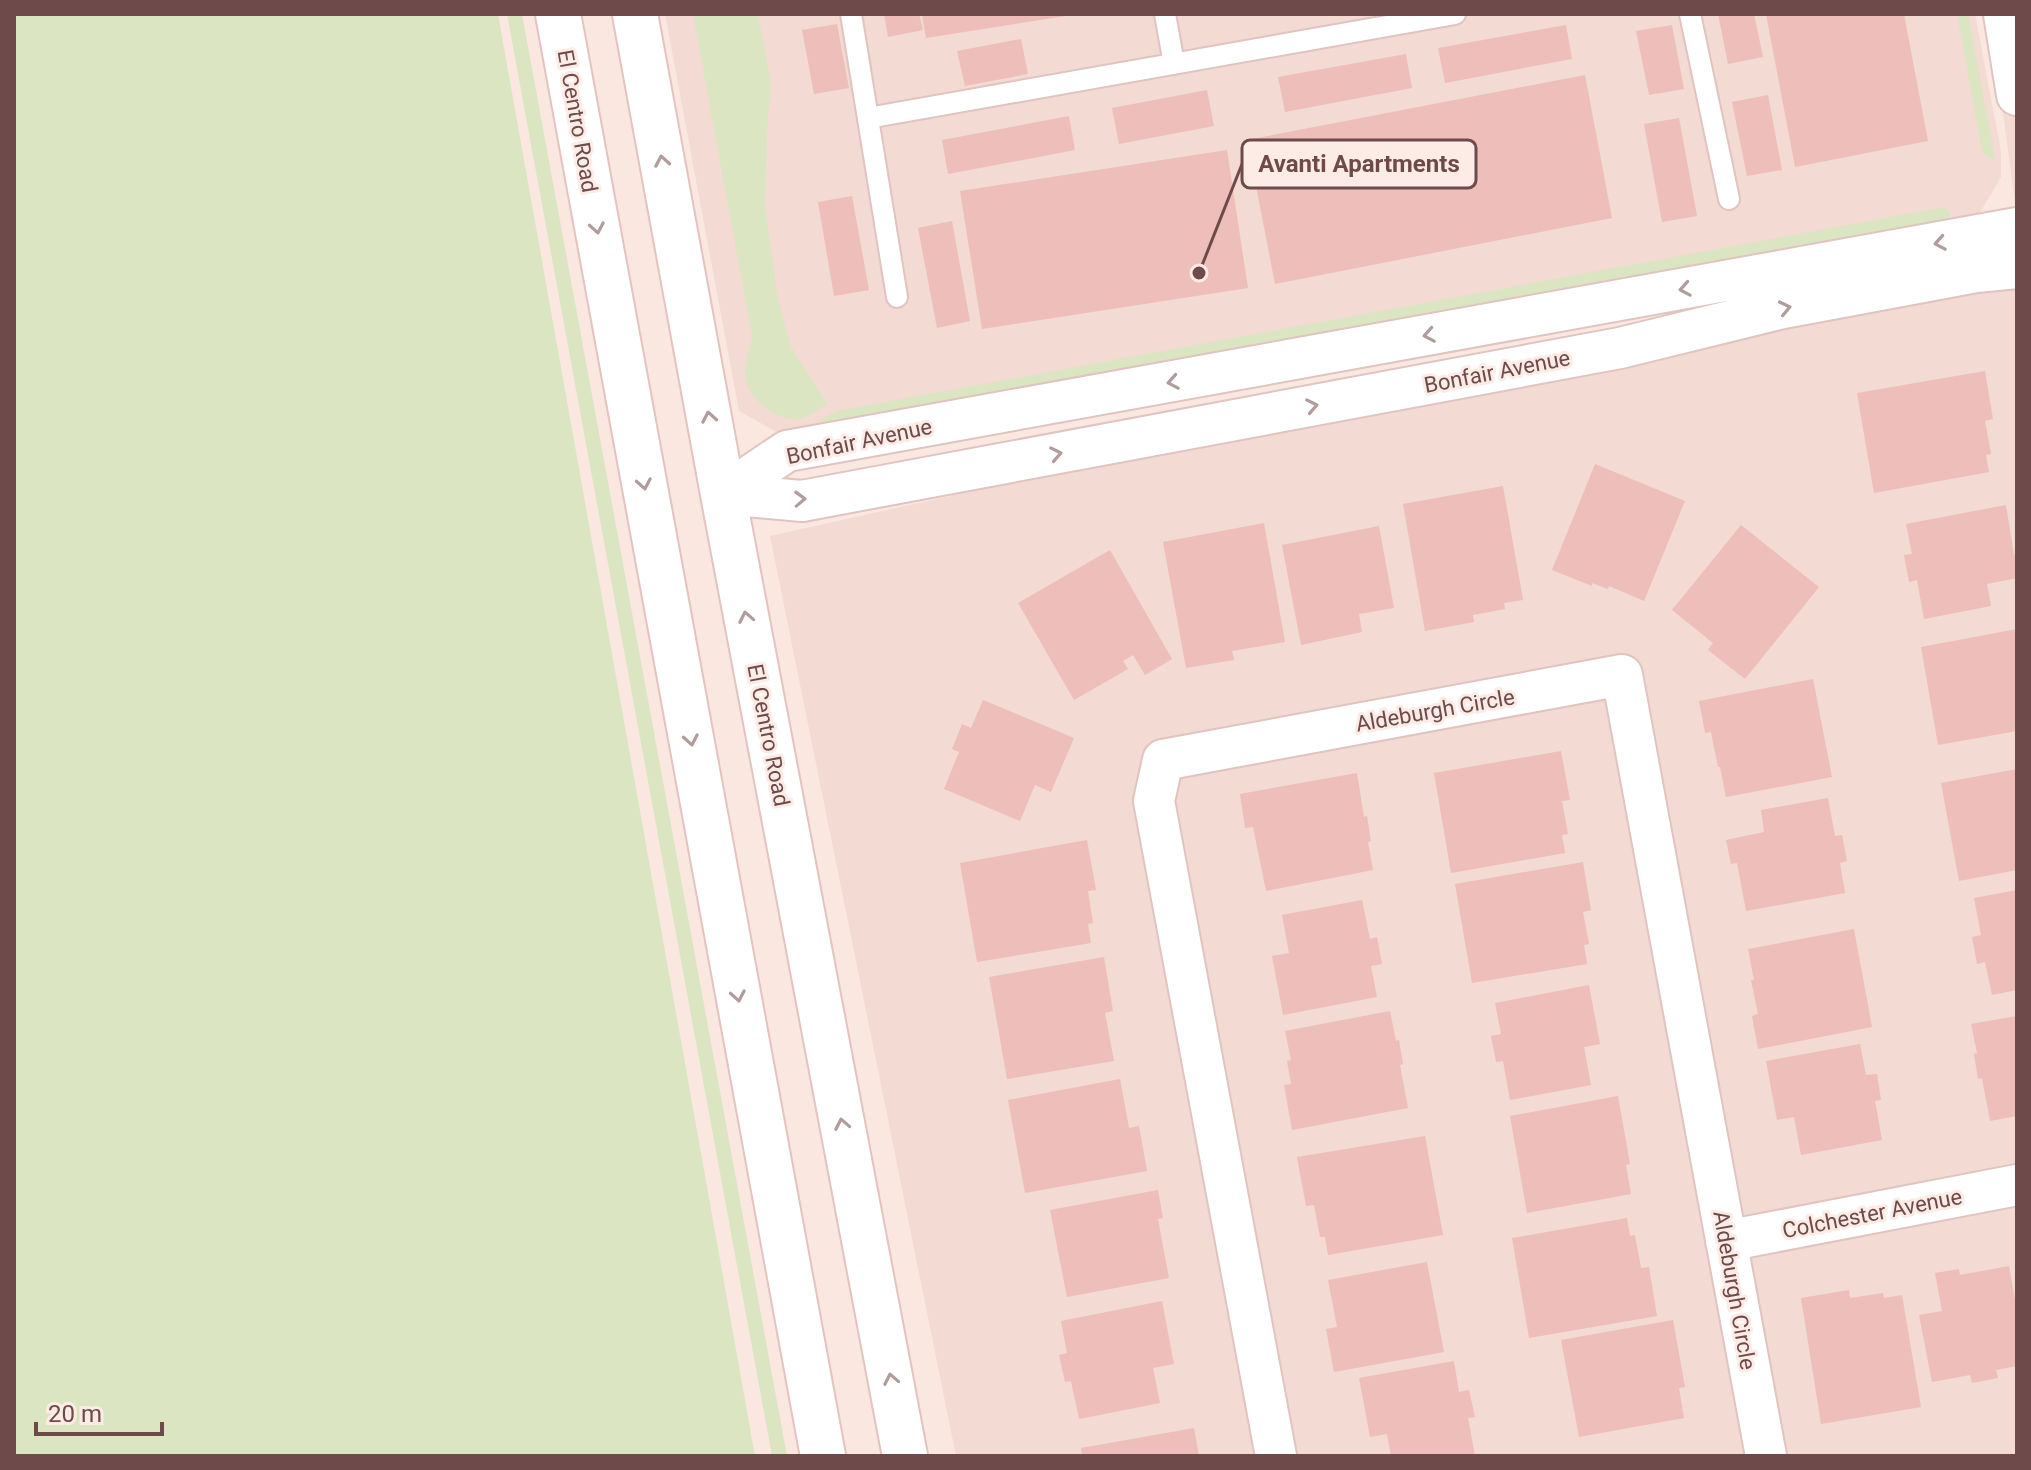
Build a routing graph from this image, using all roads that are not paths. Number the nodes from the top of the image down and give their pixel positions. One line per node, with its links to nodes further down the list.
1 (558, 14): 18 (main road, El Centro Road, one-way to 18)
2 (635, 14): 15 (main road, El Centro Road, one-way to 2)
3 (851, 14): 10 (lane)
4 (1165, 14): 8 (lane)
5 (1455, 14): 8 (lane)
6 (1690, 14): 11 (lane)
7 (2004, 14): 9 (street)
8 (1174, 64): 10 (lane)
9 (2017, 95)
10 (868, 118): 14 (lane)
11 (1729, 199)
12 (2017, 228): 15 (street, Bonfair Avenue, one-way to 15)
13 (2017, 268): 15 (street, Bonfair Avenue, one-way to 13)
14 (897, 297)
15 (723, 494): 19 (main road, El Centro Road, one-way to 15)
16 (2017, 1185): 17 (street, Colchester Avenue)
17 (1726, 1241): 20 (street, Aldeburgh Circle); 21 (street, Aldeburgh Circle)
18 (823, 1456)
19 (905, 1456)
20 (1276, 1456)
21 (1766, 1456)

